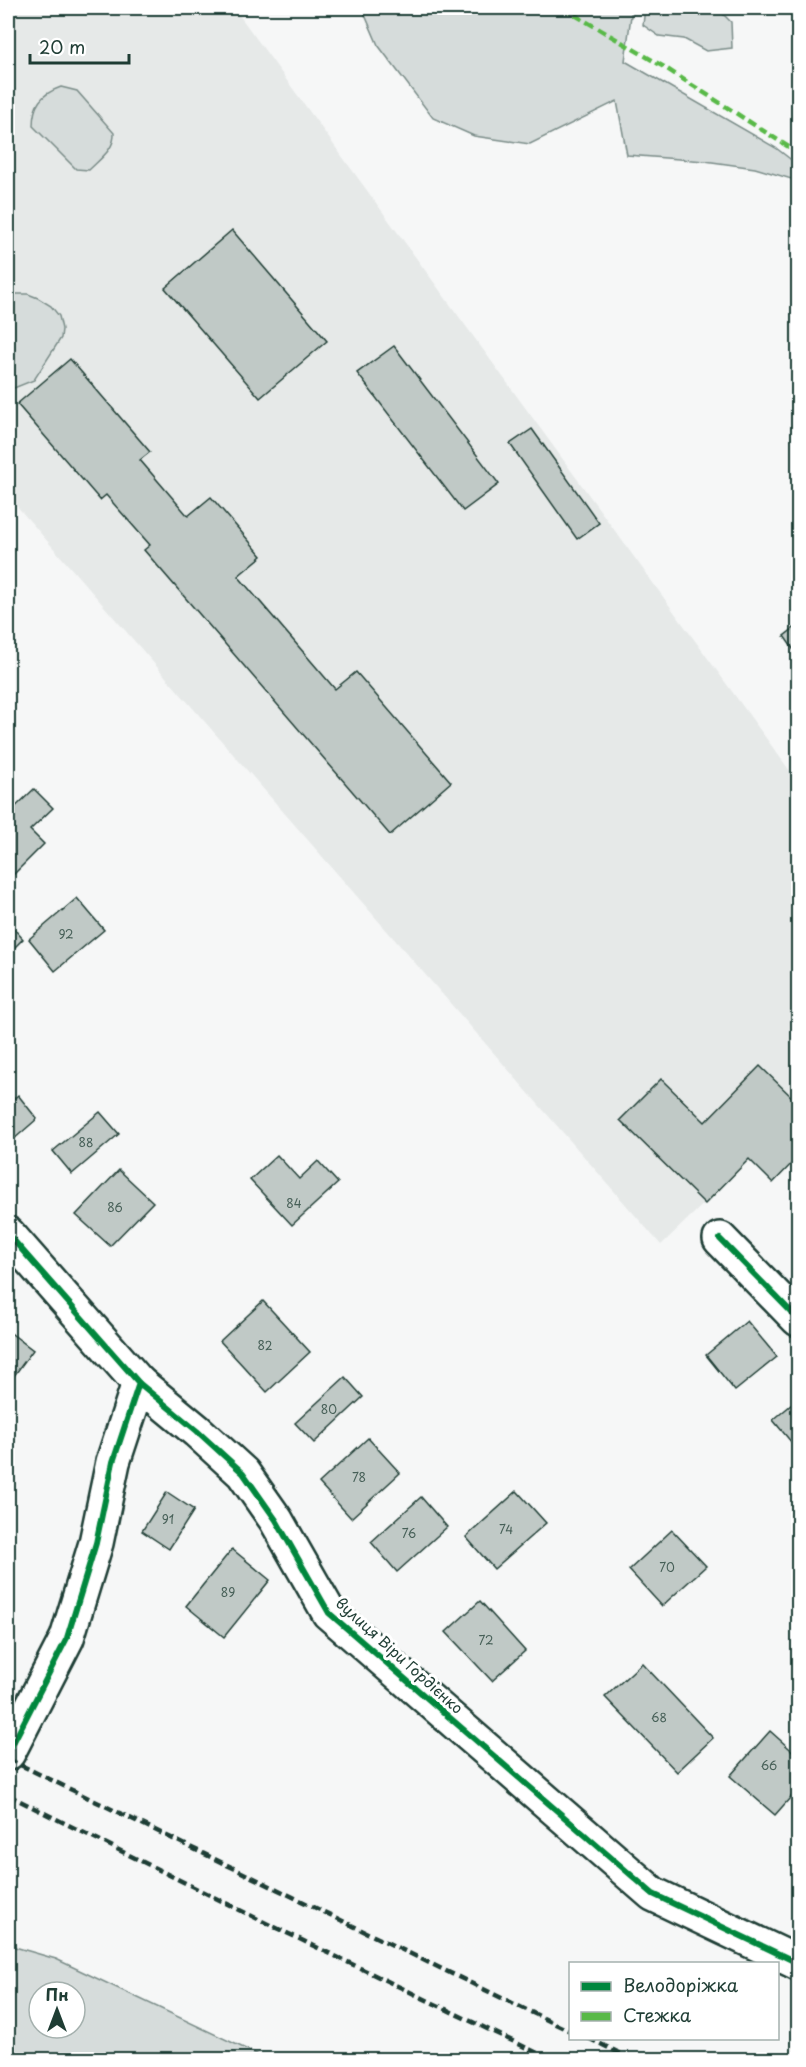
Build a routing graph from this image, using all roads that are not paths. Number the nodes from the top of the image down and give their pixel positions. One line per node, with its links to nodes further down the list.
1 (8, 1234): 4 (street, вулиця Віри Гордієнко)
2 (720, 1239): 3 (street)
3 (798, 1319)
4 (139, 1383): 5 (street); 6 (street, вулиця Віри Гордієнко)
5 (8, 1753)
6 (798, 1963)

